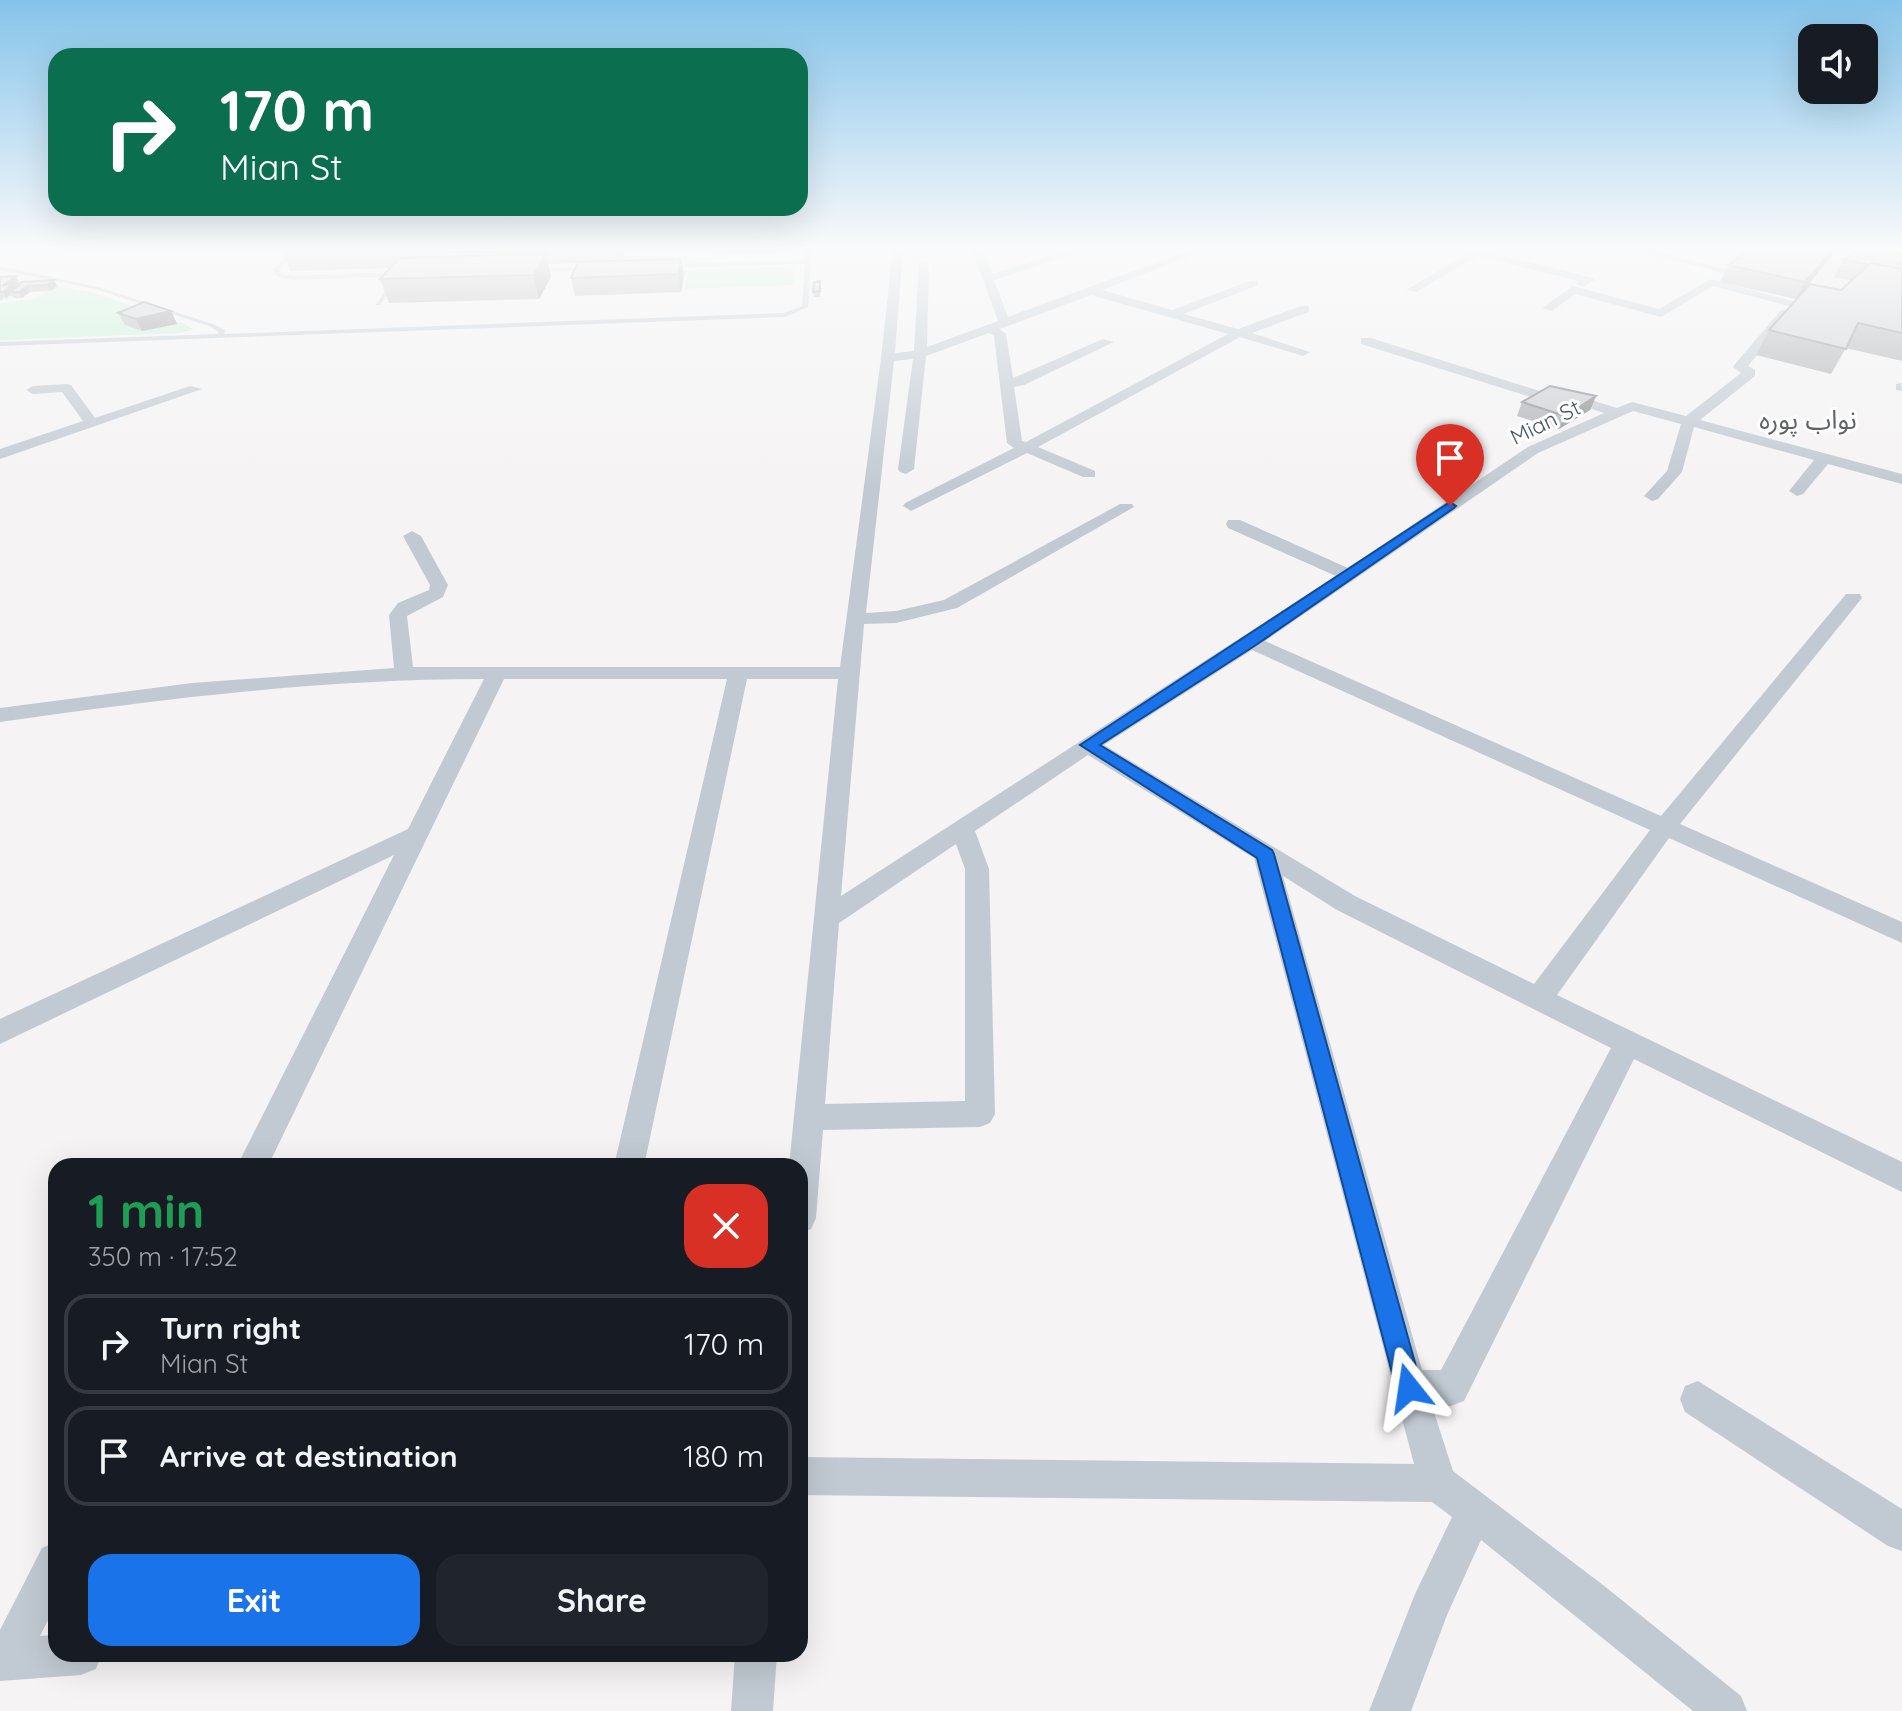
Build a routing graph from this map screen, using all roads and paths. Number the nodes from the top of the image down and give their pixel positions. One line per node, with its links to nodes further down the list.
1 (217, 328): 10 (lane)
2 (439, 328): 10 (lane)
3 (891, 328): 16 (street)
4 (921, 328): 15 (street)
5 (991, 328): 15 (street); 17 (street)
6 (1223, 328): 9 (street)
7 (1253, 328): 9 (street)
8 (1773, 328): 21 (street)
9 (1239, 333): 14 (street); 23 (street)
10 (220, 336): 13 (lane)
11 (1366, 341): 20 (street)
12 (1108, 342): 17 (street)
13 (0, 344)
14 (1303, 352)
15 (920, 354): 16 (street); 26 (street)
16 (888, 358): 37 (street)
17 (1007, 383): 23 (street)
18 (195, 389): 22 (street)
19 (33, 390): 22 (street)
20 (1619, 413): 21 (street, Mian St); 35 (street, Mian St)
21 (1689, 421): 25 (street, Mian St); 30 (street)
22 (91, 422): 24 (street)
23 (1026, 448): 27 (street); 31 (street)
24 (0, 454)
25 (1825, 457): 28 (street, Mian St); 29 (street)
26 (906, 469)
27 (1089, 474)
28 (1902, 479)
29 (1797, 491)
30 (1652, 496)
31 (911, 506)
32 (1126, 507): 37 (street)
33 (1234, 524): 35 (street)
34 (412, 536): 40 (street)
35 (1348, 575): 38 (street, Mian St)
36 (1853, 598): 46 (street)
37 (856, 619): 42 (street)
38 (1251, 642): 44 (street, Mian St); 46 (street)
39 (498, 671): 40 (street); 41 (street); 47 (street)
40 (404, 673): 43 (street)
41 (738, 673): 42 (street); 56 (street)
42 (849, 673): 49 (street)
43 (0, 715)
44 (1088, 745): 45 (street, Mian St); 48 (street)
45 (962, 829): 49 (street, Mian St); 54 (street)
46 (1663, 829): 50 (street); 51 (street)
47 (417, 834): 52 (street); 55 (street)
48 (1265, 854): 51 (street); 59 (street)
49 (827, 918): 54 (street)
50 (1902, 933)
51 (1539, 998): 53 (street)
52 (0, 1032)
53 (1628, 1043): 58 (street); 59 (street)
54 (810, 1117): 57 (street)
55 (256, 1158)
56 (631, 1158)
57 (806, 1158)
58 (1902, 1178)
59 (1409, 1388): 62 (street)
60 (1698, 1399): 64 (street)
61 (808, 1476): 62 (street)
62 (1438, 1483): 63 (street)
63 (1474, 1513): 70 (street); 71 (street)
64 (1902, 1532)
65 (48, 1577): 67 (street)
66 (48, 1656): 67 (street)
67 (4, 1659)
68 (755, 1662): 69 (street)
69 (752, 1711)
70 (1390, 1711)
71 (1726, 1711)

